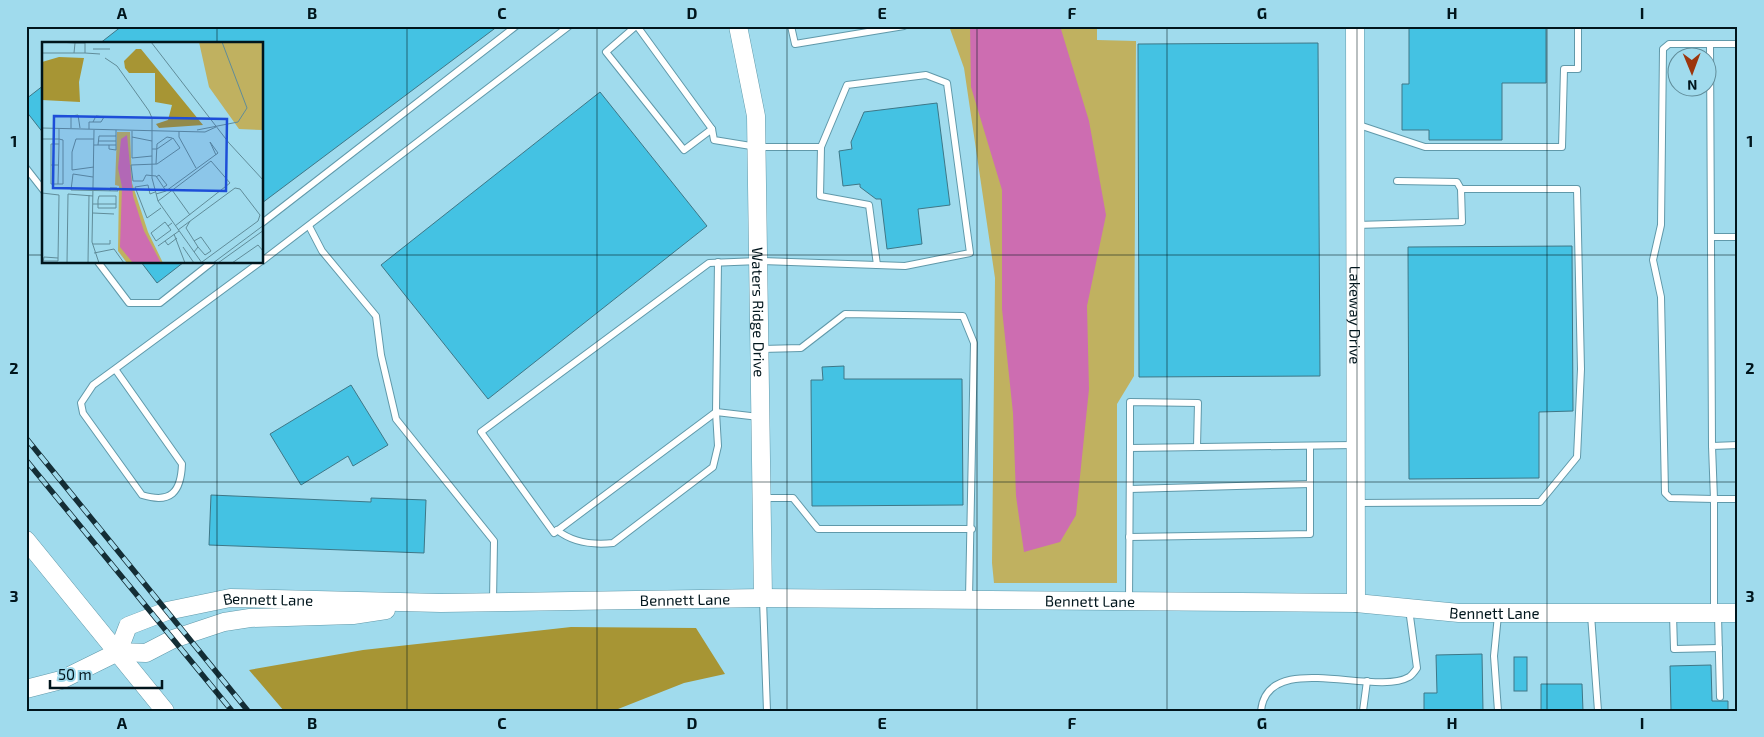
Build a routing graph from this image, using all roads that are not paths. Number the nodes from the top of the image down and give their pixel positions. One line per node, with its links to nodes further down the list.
1 (516, 26): 19 (lane)
2 (569, 26): 21 (lane)
3 (637, 26): 12 (lane); 12 (lane)
4 (738, 26): 13 (street, Waters Ridge Drive)
5 (791, 26): 6 (lane)
6 (904, 26)
7 (1355, 26): 11 (street, Lakeway Drive)
8 (1578, 26): 11 (lane)
9 (1710, 44): 10 (lane); 22 (lane); 44 (lane)
10 (1738, 44)
11 (1355, 124): 20 (street, Lakeway Drive)
12 (712, 129): 13 (lane)
13 (757, 147): 14 (lane); 25 (street, Waters Ridge Drive)
14 (820, 147): 30 (lane); 30 (lane)
15 (26, 168): 17 (lane)
16 (1397, 181): 18 (lane)
17 (42, 188)
18 (1461, 188): 20 (lane); 46 (lane)
19 (264, 221)
20 (1355, 225): 36 (street, Lakeway Drive)
21 (309, 226): 24 (lane); 54 (lane)
22 (1711, 237): 23 (lane); 37 (lane)
23 (1738, 237)
24 (264, 260)
25 (759, 261): 26 (lane); 30 (lane); 31 (street, Waters Ridge Drive)
26 (718, 262): 33 (lane); 48 (lane)
27 (99, 264): 28 (lane)
28 (209, 264)
29 (258, 264): 32 (lane)
30 (877, 266)
31 (759, 349): 34 (street, Waters Ridge Drive); 47 (lane)
32 (115, 369): 32 (lane)
33 (716, 412): 34 (lane); 48 (lane); 48 (lane)
34 (760, 418): 43 (street, Waters Ridge Drive)
35 (1310, 446): 36 (lane); 40 (lane); 41 (lane)
36 (1356, 446): 46 (street, Lakeway Drive)
37 (1712, 446): 38 (lane); 44 (lane)
38 (1738, 446)
39 (1130, 448): 40 (lane); 40 (lane); 42 (lane)
40 (1198, 448)
41 (1310, 484): 42 (lane); 49 (lane)
42 (1130, 489): 49 (lane)
43 (761, 498): 47 (lane); 51 (street, Waters Ridge Drive)
44 (1714, 499): 45 (lane); 60 (lane)
45 (1738, 499)
46 (1356, 503): 56 (street, Lakeway Drive)
47 (972, 529): 52 (lane)
48 (557, 530)
49 (1129, 537): 53 (lane)
50 (26, 540): 64 (street)
51 (762, 598): 52 (street, Bennett Lane); 54 (street, Bennett Lane); 69 (lane)
52 (969, 600): 53 (street, Bennett Lane)
53 (1129, 601): 56 (street, Bennett Lane)
54 (493, 602): 55 (street, Bennett Lane)
55 (441, 603): 64 (street, Bennett Lane); 64 (street, Bennett Lane)
56 (1356, 603): 57 (street, Bennett Lane)
57 (1409, 608): 58 (street, Bennett Lane); 65 (lane)
58 (1499, 613): 62 (street, Bennett Lane); 72 (lane)
59 (1673, 613): 60 (street, Bennett Lane); 62 (street, Bennett Lane); 63 (lane)
60 (1716, 613): 61 (street, Bennett Lane); 63 (lane)
61 (1738, 613)
62 (1591, 614): 73 (lane)
63 (1719, 648): 67 (lane)
64 (118, 652): 66 (street, Bennett Lane); 68 (street)
65 (1367, 681): 70 (lane); 71 (lane)
66 (26, 689)
67 (1720, 697)
68 (165, 711)
69 (767, 711)
70 (1261, 711)
71 (1363, 711)
72 (1498, 711)
73 (1598, 711)

